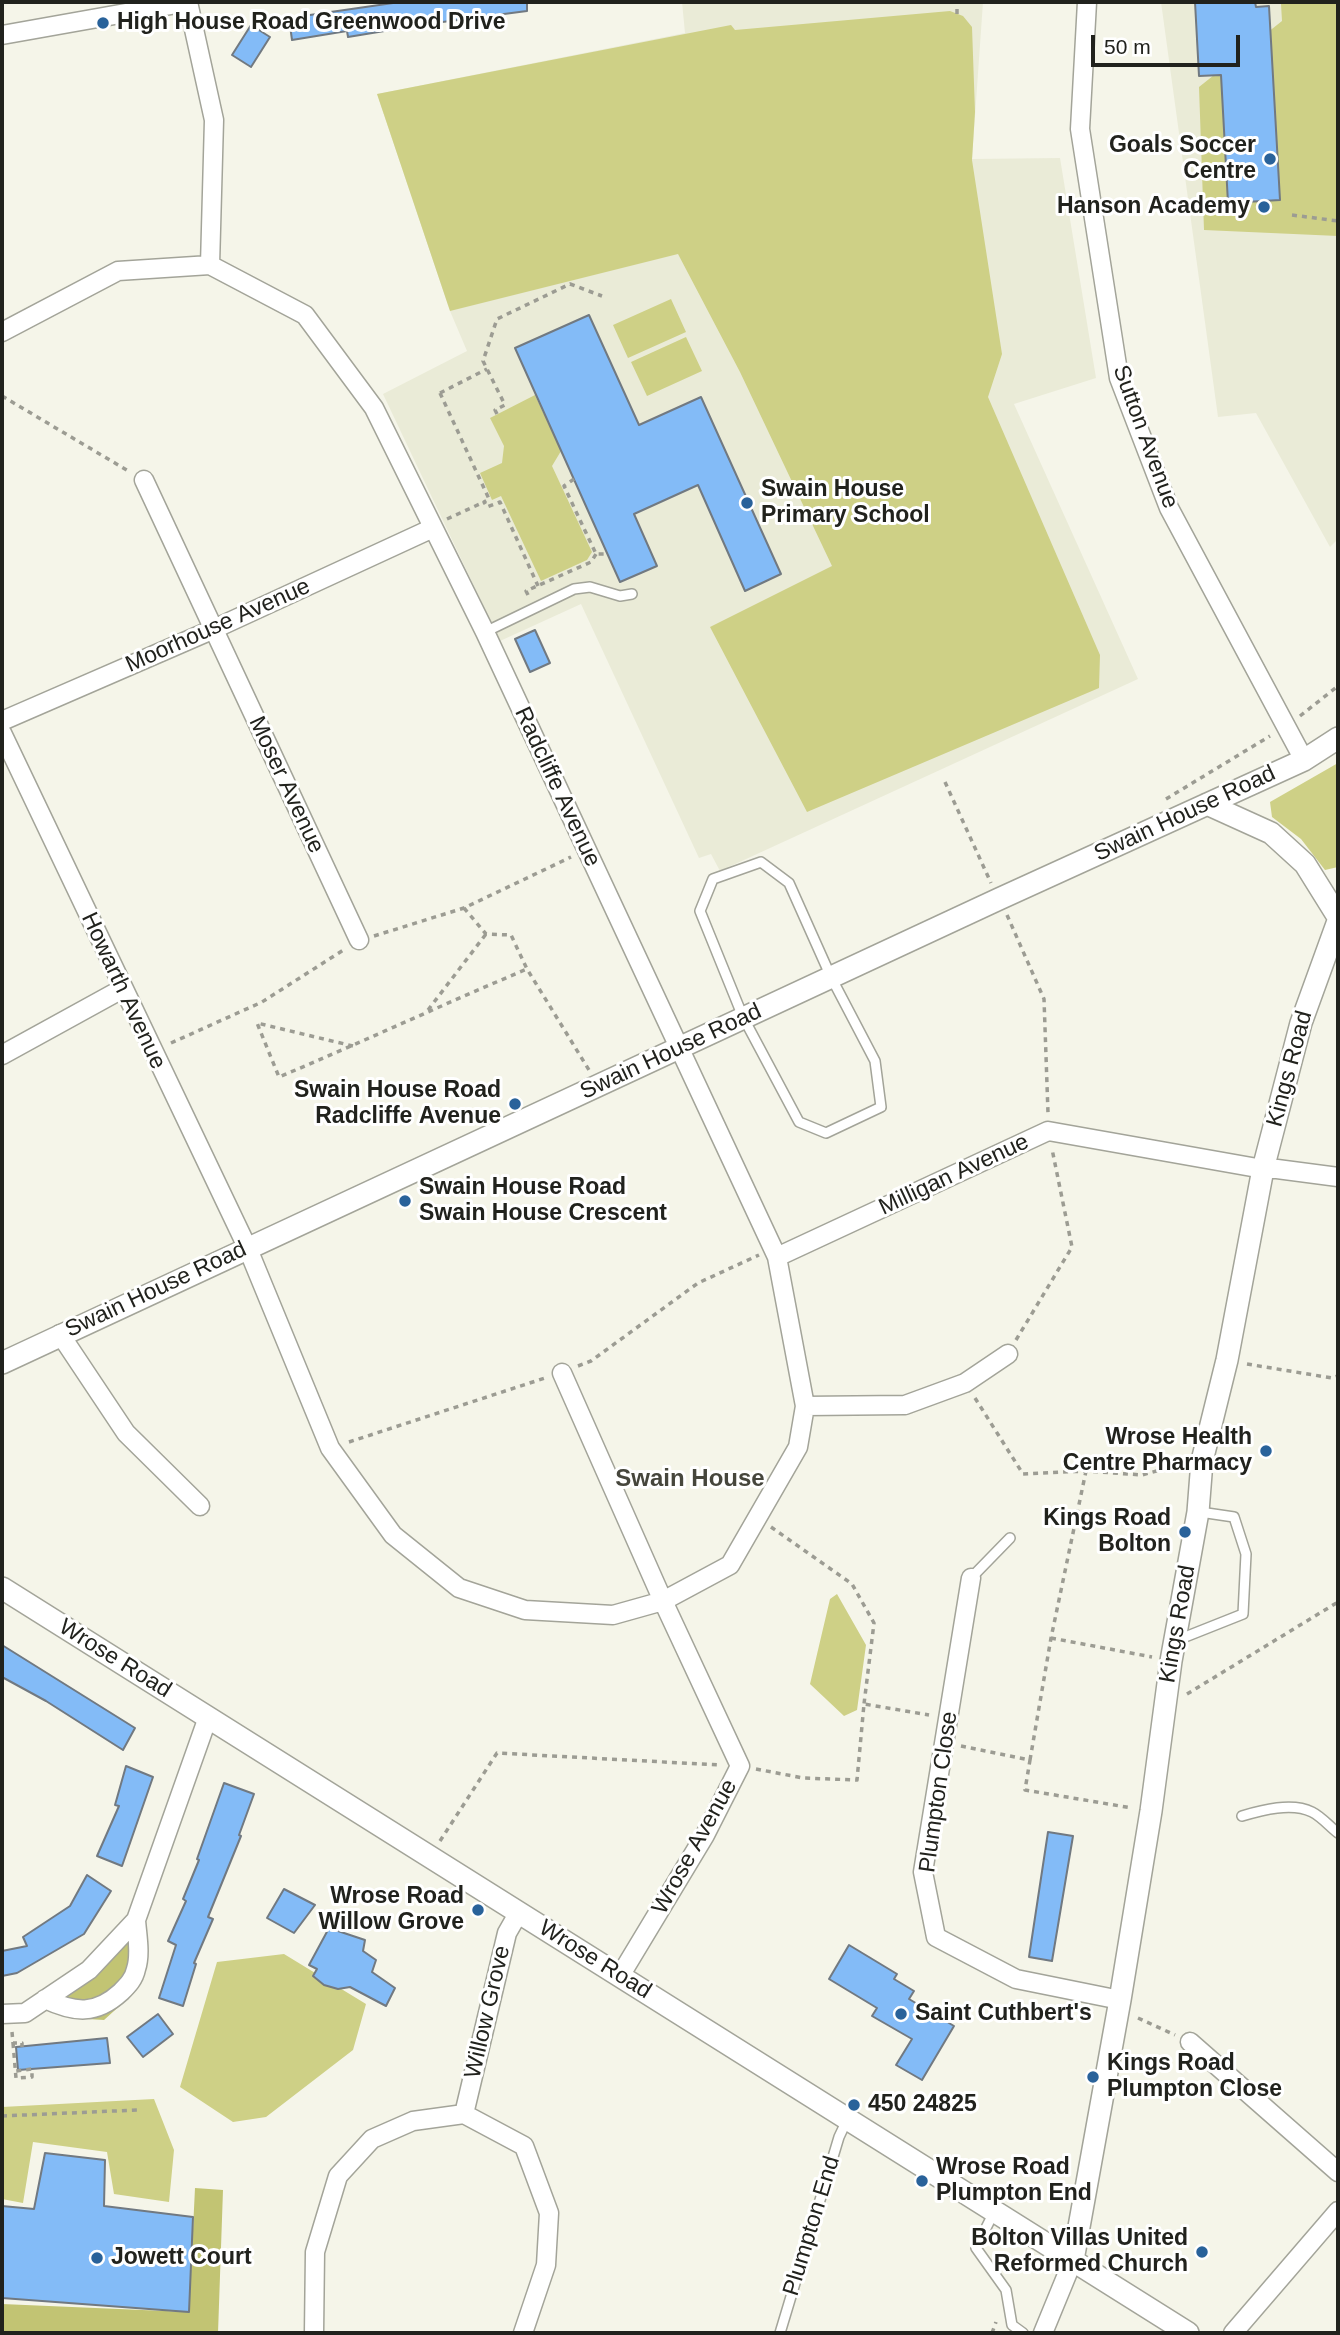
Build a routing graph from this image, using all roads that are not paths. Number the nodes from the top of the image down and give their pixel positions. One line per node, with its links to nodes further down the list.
1 (188, 2): 3 (street); 4 (street)
2 (1087, 2): 14 (street, Sutton Avenue)
3 (2, 35)
4 (210, 265): 5 (street); 7 (street, Radcliffe Avenue)
5 (2, 332)
6 (144, 481): 9 (street, Moser Avenue)
7 (437, 521): 9 (street, Moorhouse Avenue); 10 (street, Radcliffe Avenue)
8 (632, 594): 10 (lane)
9 (214, 629): 11 (street, Moorhouse Avenue); 17 (street, Moser Avenue)
10 (485, 632): 21 (street, Radcliffe Avenue)
11 (2, 721)
12 (2, 733): 19 (street, Howarth Avenue)
13 (1338, 738): 14 (street, Swain House Road)
14 (1304, 760): 15 (street, Swain House Road)
15 (1207, 804): 16 (street, Kings Road); 18 (street, Swain House Road)
16 (1338, 919): 23 (street, Kings Road)
17 (359, 940)
18 (831, 977): 20 (street, Swain House Road); 20 (lane); 20 (lane)
19 (122, 989): 22 (street); 25 (street, Howarth Avenue)
20 (743, 1017): 21 (street, Swain House Road)
21 (680, 1047): 25 (street, Swain House Road); 26 (street, Radcliffe Avenue)
22 (2, 1055)
23 (1263, 1169): 24 (street, Milligan Avenue); 26 (street, Milligan Avenue); 33 (street, Kings Road)
24 (1338, 1177)
25 (248, 1249): 27 (street, Swain House Road); 37 (street, Howarth Avenue)
26 (777, 1256): 31 (street, Radcliffe Avenue)
27 (60, 1334): 29 (street, Swain House Road); 32 (street)
28 (1008, 1354): 31 (street)
29 (2, 1363)
30 (562, 1373): 37 (street, Wrose Avenue)
31 (805, 1406): 37 (street, Howarth Avenue)
32 (200, 1506)
33 (1198, 1512): 38 (street, Kings Road); 38 (lane)
34 (1010, 1538): 35 (lane)
35 (971, 1578): 46 (street, Plumpton Close)
36 (2, 1588): 39 (street, Wrose Road)
37 (663, 1601): 44 (street, Wrose Avenue)
38 (1173, 1651): 46 (street, Kings Road)
39 (208, 1717): 42 (street, Wrose Road); 43 (street)
40 (1242, 1816): 41 (lane)
41 (1338, 1833)
42 (519, 1912): 44 (street, Wrose Road); 49 (street, Willow Grove)
43 (136, 1920): 45 (street); 45 (street)
44 (620, 1976): 50 (street, Wrose Road)
45 (45, 1999): 47 (street)
46 (1120, 2000): 54 (street, Kings Road)
47 (2, 2014)
48 (1190, 2042): 51 (street)
49 (464, 2114): 55 (street); 56 (street)
50 (848, 2119): 53 (street, Wrose Road); 57 (lane, Plumpton End)
51 (1338, 2172)
52 (1338, 2211): 61 (street)
53 (994, 2212): 54 (street, Wrose Road); 58 (lane)
54 (1073, 2260): 59 (street, Kings Road); 60 (street, Wrose Road)
55 (314, 2333)
56 (523, 2333)
57 (780, 2333)
58 (1023, 2333)
59 (1043, 2333)
60 (1188, 2333)
61 (1233, 2333)

